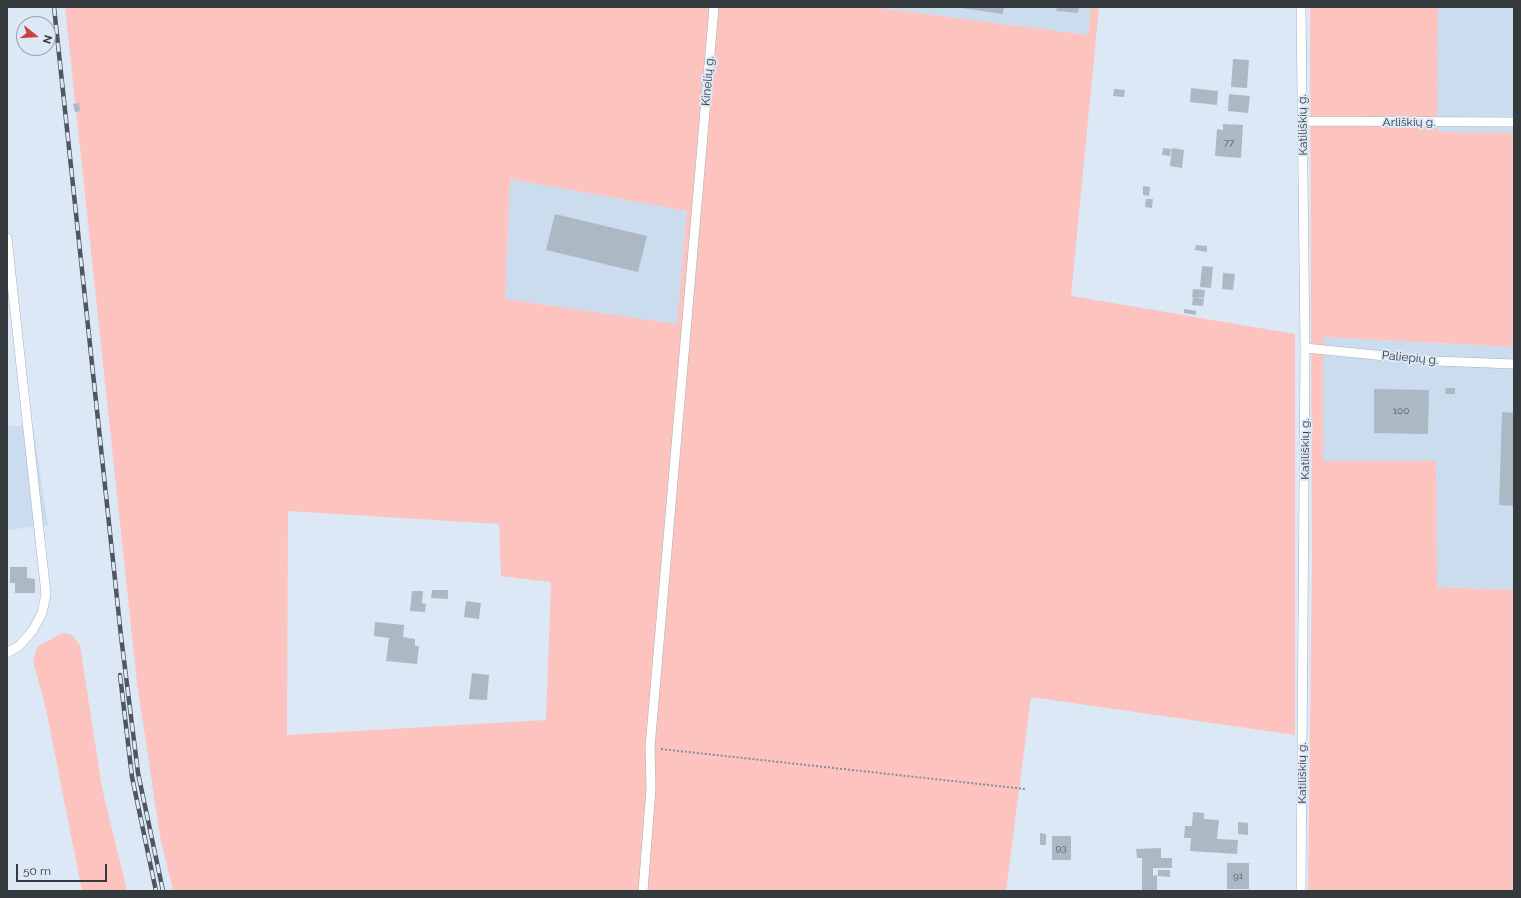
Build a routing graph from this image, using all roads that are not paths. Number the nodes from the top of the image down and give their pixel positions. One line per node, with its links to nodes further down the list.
1 (714, 7): 9 (street, Kinelių g.)
2 (1301, 7): 3 (street, Katiliškių g.)
3 (1303, 122): 4 (street, Arliškių g.); 6 (street, Katiliškių g.)
4 (1514, 122)
5 (7, 238): 8 (street)
6 (1306, 348): 7 (street, Paliepių g.); 10 (street, Katiliškių g.)
7 (1514, 364)
8 (7, 653)
9 (643, 891)
10 (1301, 891)

